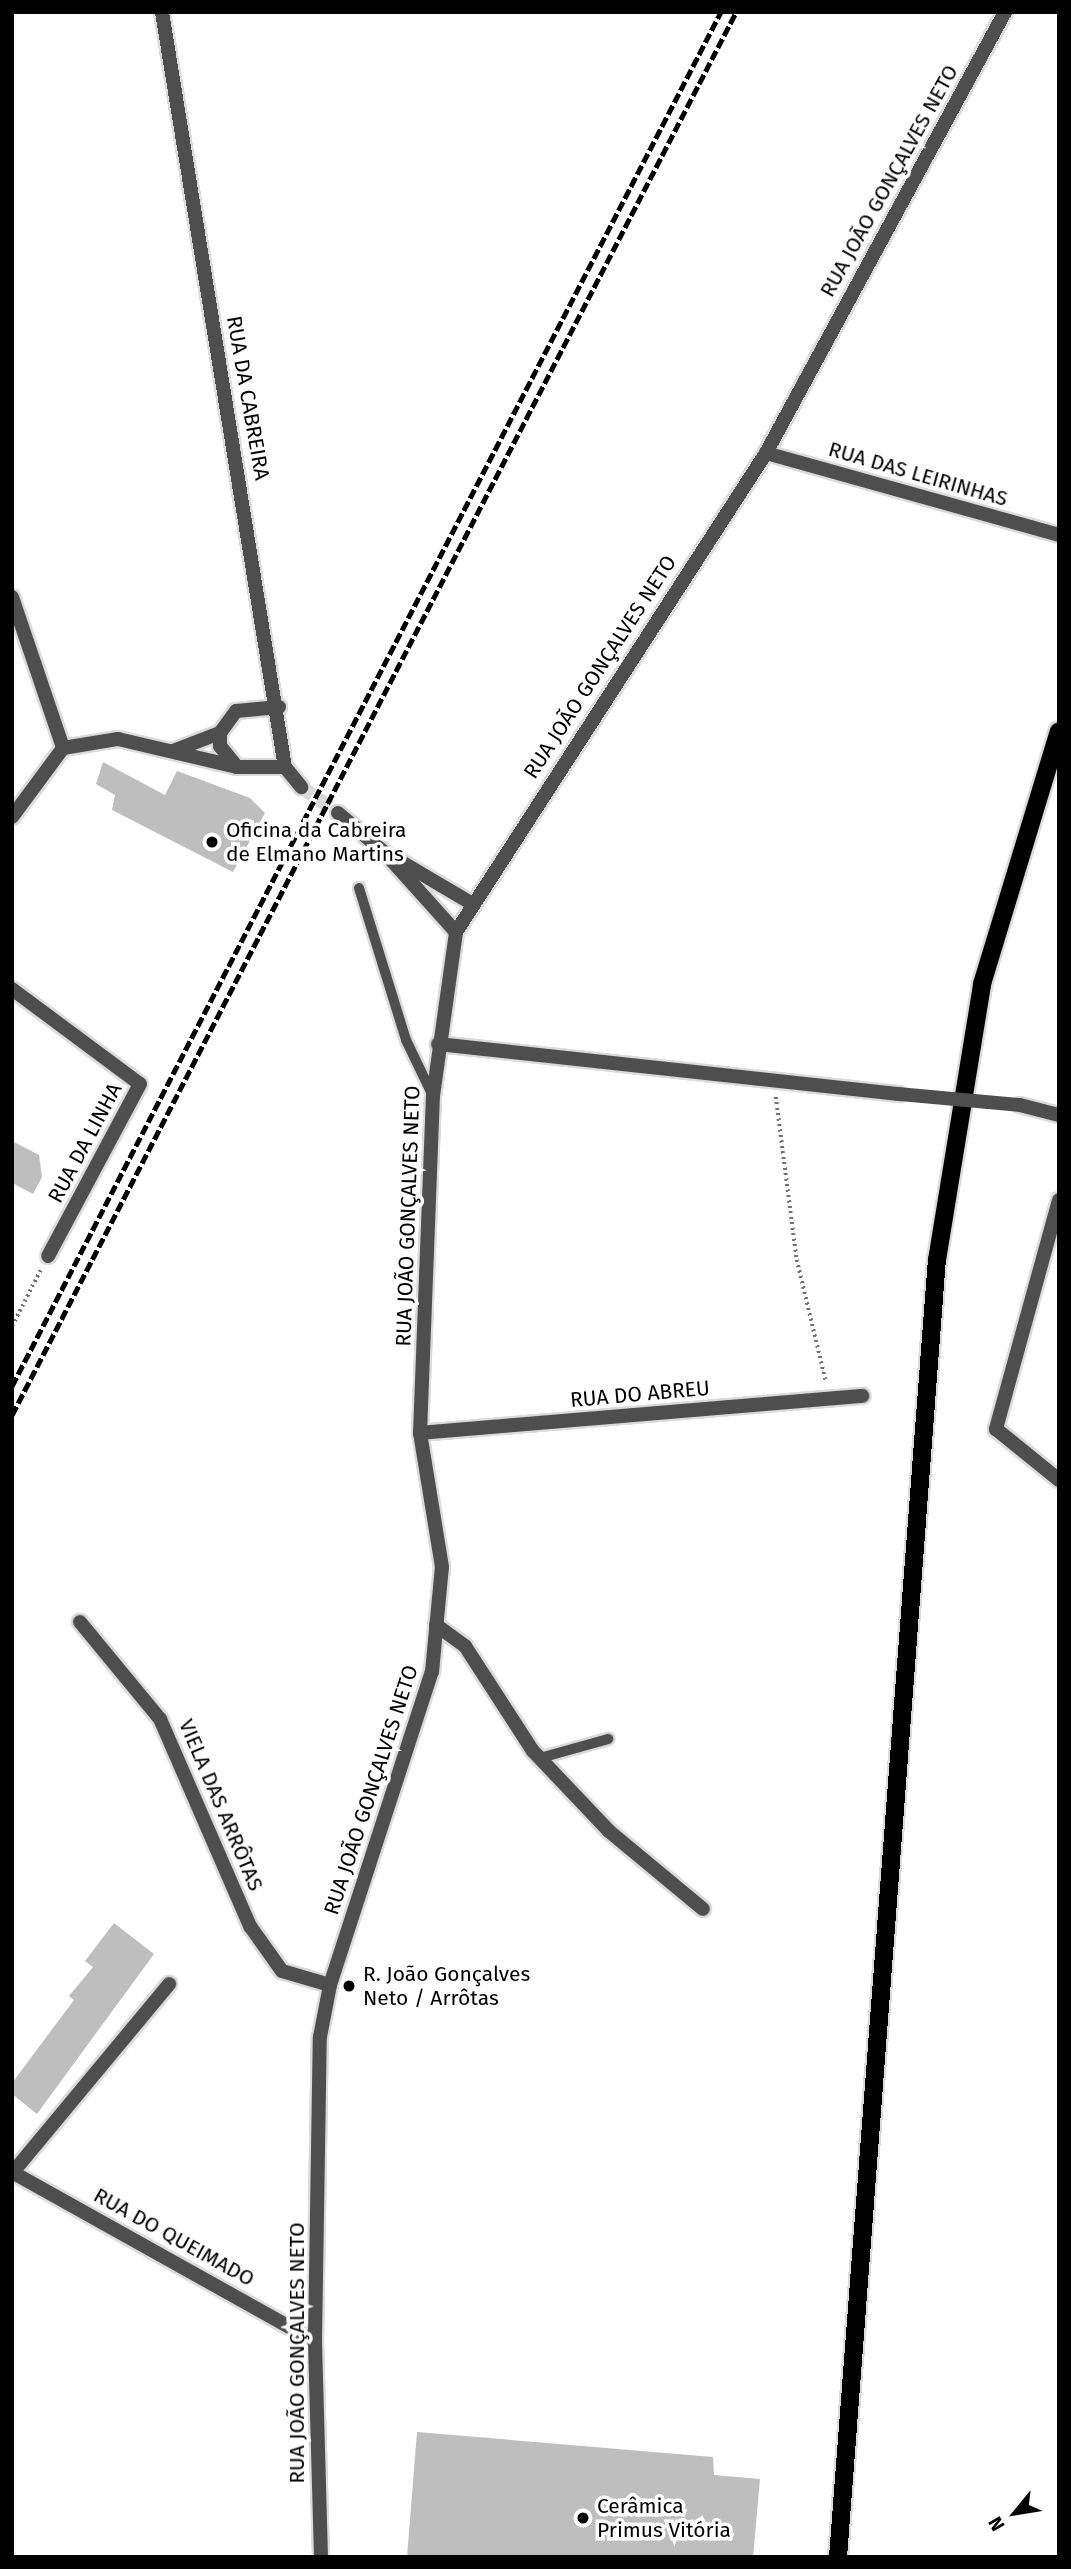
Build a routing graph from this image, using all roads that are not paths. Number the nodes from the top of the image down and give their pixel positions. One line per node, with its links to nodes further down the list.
1 (162, 12): 6 (street, RUA DA CABREIRA)
2 (1005, 12): 3 (street, RUA JOÃO GONÇALVES NETO)
3 (766, 453): 4 (street, RUA DAS LEIRINHAS); 18 (street, RUA JOÃO GONÇALVES NETO)
4 (1059, 535)
5 (12, 597): 9 (street)
6 (279, 707): 8 (street); 12 (street, RUA DA CABREIRA)
7 (1059, 732): 39 (main road)
8 (220, 733): 10 (street); 11 (street)
9 (63, 748): 10 (street); 15 (street)
10 (173, 751): 11 (street)
11 (237, 767): 12 (street)
12 (285, 767): 13 (street)
13 (301, 787)
14 (338, 813): 16 (street)
15 (12, 817)
16 (385, 853): 18 (street); 19 (street)
17 (359, 888): 22 (lane)
18 (471, 903): 19 (street, RUA JOÃO GONÇALVES NETO)
19 (456, 932): 21 (street, RUA JOÃO GONÇALVES NETO)
20 (12, 989): 25 (street, RUA DA LINHA)
21 (438, 1044): 22 (street, RUA JOÃO GONÇALVES NETO); 23 (street, bridge)
22 (433, 1096): 27 (street, RUA JOÃO GONÇALVES NETO)
23 (1059, 1115)
24 (1059, 1200): 28 (street)
25 (48, 1256)
26 (862, 1396): 27 (street, RUA DO ABREU)
27 (420, 1433): 30 (street, RUA JOÃO GONÇALVES NETO)
28 (1059, 1480)
29 (80, 1622): 35 (street, VIELA DAS ARRÔTAS)
30 (436, 1625): 32 (street); 35 (street, RUA JOÃO GONÇALVES NETO)
31 (608, 1739): 32 (lane)
32 (540, 1758): 33 (street)
33 (703, 1909)
34 (169, 1984): 36 (street)
35 (330, 1985): 37 (street, RUA JOÃO GONÇALVES NETO)
36 (13, 2172): 37 (street, RUA DO QUEIMADO)
37 (315, 2341): 38 (street, RUA JOÃO GONÇALVES NETO)
38 (321, 2557)
39 (838, 2557)

